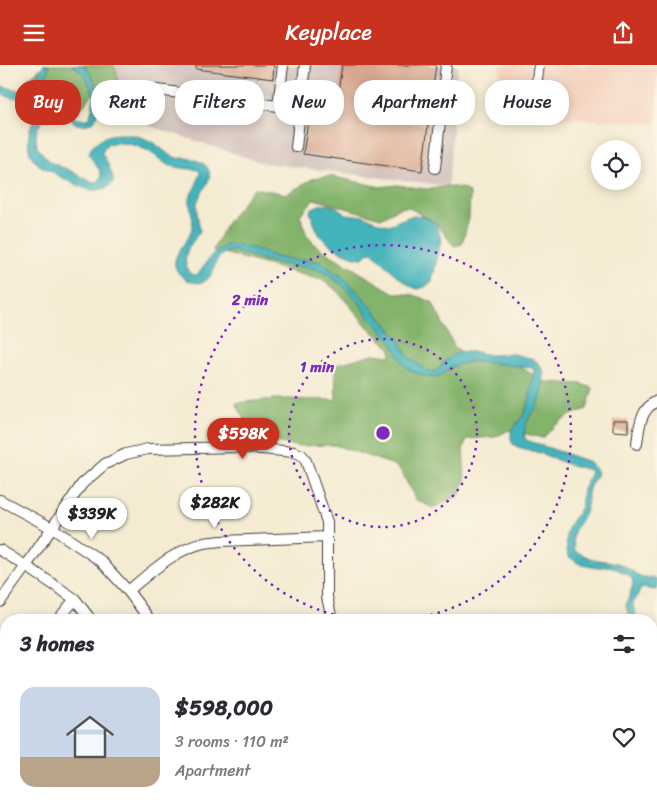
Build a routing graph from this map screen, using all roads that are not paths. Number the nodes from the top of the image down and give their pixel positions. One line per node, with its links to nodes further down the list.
1 (283, 65): 6 (street)
2 (305, 65): 7 (street)
3 (446, 65): 8 (street)
4 (539, 65): 5 (street)
5 (537, 80)
6 (165, 91)
7 (296, 147)
8 (435, 168)
9 (657, 401): 10 (street)
10 (637, 445)
11 (0, 500): 12 (street)
12 (52, 528): 13 (street); 15 (street); 16 (street)
13 (327, 537): 16 (street); 22 (street)
14 (0, 550): 15 (street)
15 (26, 566): 17 (street); 18 (street)
16 (128, 591): 21 (street)
17 (75, 599): 19 (street); 20 (street)
18 (0, 602)
19 (63, 614)
20 (86, 614)
21 (145, 614)
22 (331, 614)

